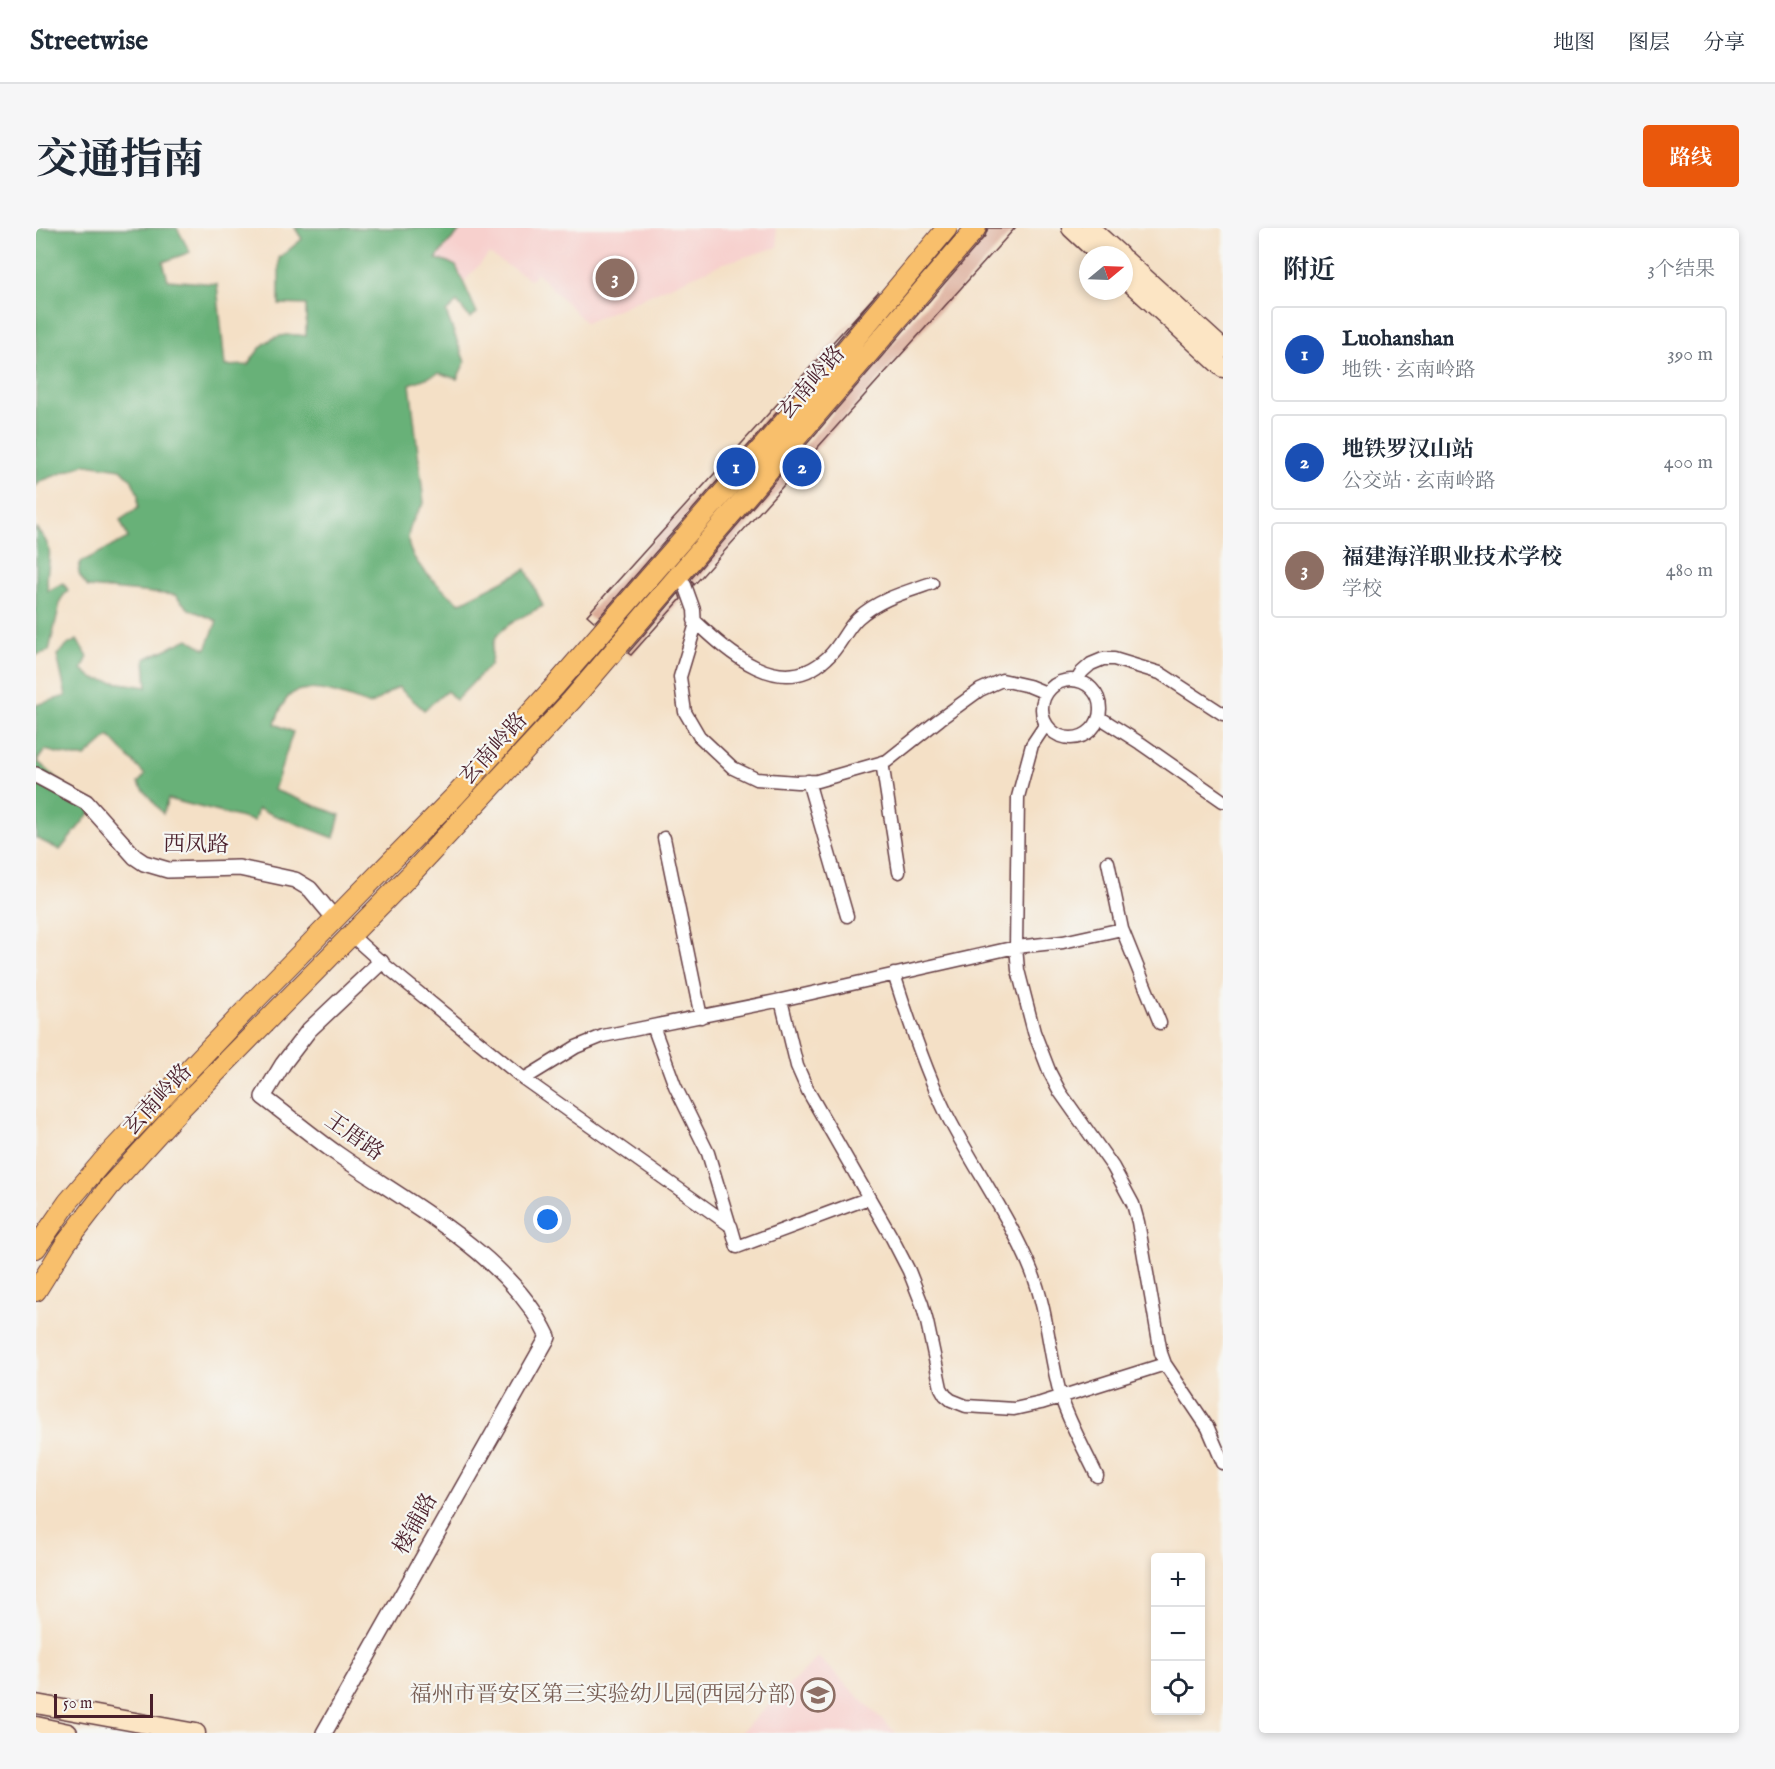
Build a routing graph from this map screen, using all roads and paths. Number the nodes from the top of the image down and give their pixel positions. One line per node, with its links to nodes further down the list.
1 (947, 228): 27 (main road, 玄南岭路)
2 (976, 228): 29 (main road, 玄南岭路)
3 (1071, 228): 5 (main road)
4 (1090, 228): 6 (main road)
5 (1090, 246)
6 (1110, 246)
7 (1133, 267): 9 (main road)
8 (1133, 285): 10 (main road)
9 (1223, 349)
10 (1223, 368)
11 (932, 583): 13 (street)
12 (685, 585): 13 (street)
13 (694, 620): 21 (street)
14 (1077, 680): 15 (street); 16 (street); 17 (street)
15 (1046, 693): 18 (street); 19 (street)
16 (1223, 714)
17 (1099, 717): 18 (street); 22 (street)
18 (1046, 724): 30 (street)
19 (882, 762): 21 (street); 25 (street)
20 (36, 775): 27 (street, 西凤路)
21 (808, 781): 26 (street)
22 (1223, 801)
23 (664, 838): 34 (street)
24 (1108, 862): 28 (street)
25 (899, 872)
26 (847, 916)
27 (335, 919): 40 (main road, 玄南岭路)
28 (1122, 928): 30 (street); 35 (street)
29 (351, 935): 31 (street); 41 (main road, 玄南岭路)
30 (1016, 947): 32 (street); 43 (street)
31 (381, 962): 37 (street); 42 (street, 王厝路)
32 (894, 974): 33 (street); 44 (street)
33 (781, 1000): 34 (street); 38 (street)
34 (701, 1017): 36 (street)
35 (1160, 1023)
36 (653, 1026): 37 (street); 39 (street)
37 (524, 1079): 39 (street)
38 (869, 1198): 39 (street); 44 (street)
39 (730, 1226)
40 (36, 1248)
41 (36, 1291)
42 (548, 1337): 51 (street, 楼铺路)
43 (1164, 1364): 44 (street); 45 (street)
44 (1061, 1396): 46 (street)
45 (1223, 1463)
46 (1097, 1476)
47 (36, 1704): 50 (main road)
48 (36, 1726): 49 (main road)
49 (68, 1733)
50 (196, 1733)
51 (324, 1733)

